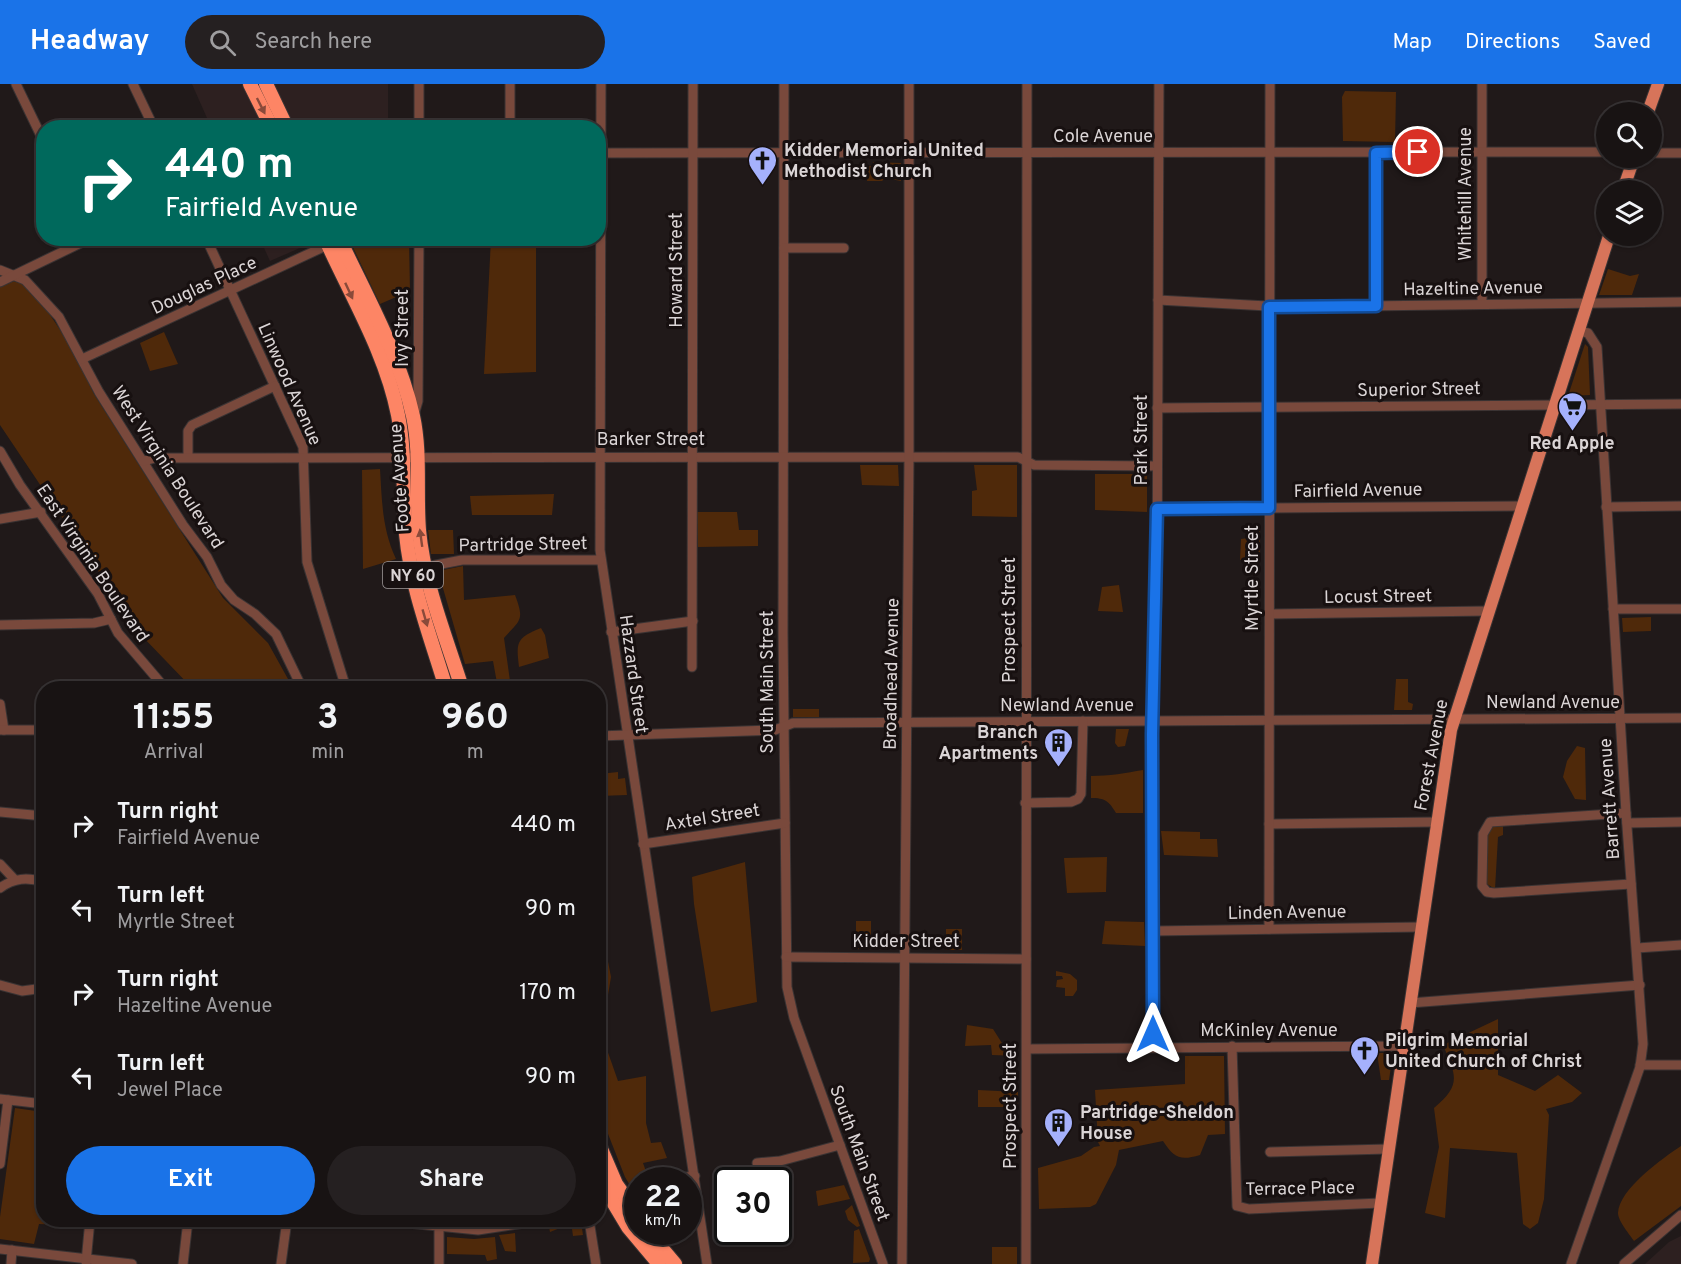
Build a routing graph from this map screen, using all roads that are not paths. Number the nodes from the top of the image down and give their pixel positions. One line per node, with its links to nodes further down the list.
1 (16, 84): 23 (street)
2 (134, 84): 17 (street)
3 (250, 84): 18 (highway, one-way to 18)
4 (266, 84): 19 (highway)
5 (419, 84): 20 (street)
6 (510, 84): 21 (street)
7 (601, 84): 22 (street, Hazzard Street)
8 (693, 84): 27 (street, Howard Street)
9 (784, 84): 28 (street, South Main Street)
10 (909, 84): 29 (street, Broadhead Avenue)
11 (1027, 84): 30 (street, Prospect Street)
12 (1159, 84): 31 (street, Park Street)
13 (1270, 84): 32 (street, Myrtle Street)
14 (1482, 84): 24 (street, Whitehill Avenue)
15 (1658, 84): 16 (main road)
16 (1652, 102)
17 (150, 120)
18 (268, 120)
19 (283, 120)
20 (419, 120)
21 (510, 120)
22 (600, 120)
23 (36, 125)
24 (1482, 152): 25 (street, Cole Avenue); 33 (street, Cole Avenue); 53 (street, Whitehill Avenue)
25 (1596, 152)
26 (606, 153): 27 (street, Cole Avenue)
27 (693, 153): 28 (street, Cole Avenue); 68 (street, Howard Street)
28 (784, 153): 29 (street, Cole Avenue); 44 (street, South Main Street)
29 (909, 153): 30 (street, Cole Avenue); 73 (street, Broadhead Avenue)
30 (1027, 153): 31 (street, Cole Avenue); 75 (street, Prospect Street)
31 (1159, 153): 32 (street, Cole Avenue); 50 (street, Park Street)
32 (1270, 153): 33 (street, Cole Avenue); 55 (street, Myrtle Street)
33 (1376, 153): 54 (street)
34 (1662, 153): 35 (street)
35 (1681, 153)
36 (75, 246): 47 (street)
37 (210, 246): 49 (street, Linwood Avenue)
38 (321, 246): 49 (street, Douglas Place)
39 (335, 246): 70 (highway, Foote Avenue / NY 60, one-way to 70)
40 (336, 246): 64 (highway, Foote Avenue / NY 60)
41 (419, 246): 64 (street, Ivy Street)
42 (599, 246): 67 (street, Hazzard Street)
43 (1606, 246): 52 (main road, Forest Avenue)
44 (784, 248): 45 (street); 71 (street, South Main Street)
45 (844, 248)
46 (0, 270): 47 (street, West Virginia Boulevard)
47 (16, 274): 48 (street); 57 (street, West Virginia Boulevard)
48 (0, 282)
49 (231, 291): 57 (street, Douglas Place); 58 (street, Linwood Avenue)
50 (1158, 300): 55 (street, Hazeltine Avenue); 63 (street, Park Street)
51 (1681, 302): 52 (street, Hazeltine Avenue)
52 (1588, 303): 53 (street, Hazeltine Avenue); 56 (main road, Forest Avenue)
53 (1482, 304): 54 (street, Hazeltine Avenue)
54 (1376, 306): 55 (street, Hazeltine Avenue)
55 (1269, 307): 62 (street, Myrtle Street)
56 (1579, 331): 59 (main road, Forest Avenue); 60 (street, Barrett Avenue)
57 (82, 360): 74 (street, West Virginia Boulevard)
58 (275, 386): 69 (street, Linwood Avenue); 72 (street)
59 (1556, 403): 60 (street, Superior Street); 62 (street, Superior Street); 77 (main road, Forest Avenue)
60 (1598, 404): 61 (street, Superior Street); 79 (street, Barrett Avenue)
61 (1681, 404)
62 (1269, 407): 63 (street, Superior Street); 80 (street, Myrtle Street)
63 (1157, 408): 76 (street, Park Street)
64 (413, 418): 66 (highway, Foote Avenue / NY 60)
65 (0, 451): 82 (street, East Virginia Boulevard)
66 (418, 456): 67 (street, Barker Street); 70 (street, Barker Street); 85 (highway, Foote Avenue / NY 60, one-way to 66)
67 (600, 456): 68 (street, Barker Street); 84 (street, Hazzard Street)
68 (692, 456): 71 (street, Barker Street); 91 (street, Howard Street)
69 (305, 457): 70 (street, Barker Street); 72 (street, Barker Street); 97 (street, Linwood Avenue)
70 (404, 457): 85 (highway, Foote Avenue / NY 60)
71 (784, 457): 73 (street, Barker Street); 109 (street, South Main Street)
72 (188, 458): 74 (street, Barker Street)
73 (909, 458): 75 (street, Barker Street); 108 (street, Broadhead Avenue)
74 (144, 461): 96 (street, West Virginia Boulevard)
75 (1026, 461): 76 (street, Barker Street); 105 (street, Prospect Street)
76 (1157, 466): 81 (street, Park Street)
77 (1522, 506): 80 (street, Fairfield Avenue); 88 (main road, Forest Avenue)
78 (1681, 506): 79 (street)
79 (1606, 507): 86 (street, Barrett Avenue)
80 (1269, 508): 81 (street, Fairfield Avenue); 89 (street, Myrtle Street)
81 (1157, 509): 107 (street, Park Street)
82 (42, 513): 83 (street); 90 (street, East Virginia Boulevard)
83 (0, 519)
84 (600, 560): 85 (street, Partridge Street); 93 (street, Hazzard Street)
85 (418, 568): 98 (highway, Foote Avenue / NY 60, one-way to 98); 99 (highway, Foote Avenue / NY 60)
86 (1613, 609): 87 (street); 102 (street, Barrett Avenue)
87 (1681, 609)
88 (1488, 611): 89 (street, Locust Street); 101 (main road, Forest Avenue)
89 (1269, 614): 104 (street, Myrtle Street)
90 (111, 619): 92 (street); 95 (street, East Virginia Boulevard)
91 (693, 621): 93 (street); 94 (street, Howard Street)
92 (0, 625)
93 (611, 632): 112 (street, Hazzard Street)
94 (692, 667)
95 (159, 681)
96 (299, 681)
97 (344, 681)
98 (444, 681)
99 (459, 681)
100 (0, 704): 110 (street)
101 (1454, 718): 102 (street, Newland Avenue); 104 (street, Newland Avenue); 118 (main road, Forest Avenue)
102 (1620, 718): 103 (street, Newland Avenue); 117 (street, Barrett Avenue)
103 (1681, 718)
104 (1269, 719): 107 (street, Newland Avenue); 121 (street, Myrtle Street)
105 (1025, 721): 106 (street, Newland Avenue); 108 (street, Newland Avenue); 114 (street, Prospect Street)
106 (1083, 721): 107 (street, Newland Avenue); 114 (street)
107 (1153, 721): 130 (street, Park Street)
108 (907, 723): 109 (street, Newland Avenue); 134 (street, Broadhead Avenue)
109 (783, 727): 112 (street, Newland Avenue); 120 (street, South Main Street)
110 (2, 730): 111 (street)
111 (36, 730)
112 (626, 735): 113 (street, Newland Avenue); 122 (street, Hazzard Street)
113 (606, 736)
114 (1025, 803): 135 (street, Prospect Street)
115 (0, 813): 116 (street)
116 (36, 815)
117 (1626, 818): 119 (street); 126 (street, Barrett Avenue); 126 (street)
118 (1436, 822): 121 (street); 128 (main road, Forest Avenue)
119 (1681, 822)
120 (785, 823): 122 (street, Axtel Street); 133 (street, South Main Street)
121 (1269, 824): 129 (street, Myrtle Street)
122 (643, 844): 154 (street, Hazzard Street)
123 (0, 864): 124 (street)
124 (15, 880): 125 (street); 127 (street)
125 (36, 880)
126 (1631, 884): 132 (street, Barrett Avenue)
127 (0, 888)
128 (1421, 927): 129 (street, Linden Avenue); 139 (main road, Forest Avenue)
129 (1269, 929): 130 (street, Linden Avenue)
130 (1153, 931): 142 (street, Park Street)
131 (1681, 945): 132 (street)
132 (1637, 948): 136 (street, Barrett Avenue)
133 (786, 957): 134 (street, Kidder Street); 148 (street, South Main Street)
134 (905, 958): 135 (street, Kidder Street); 180 (street, Broadhead Avenue)
135 (1026, 959): 143 (street, Prospect Street)
136 (1640, 985): 139 (street); 144 (street, Barrett Avenue)
137 (1, 987): 138 (street)
138 (36, 989)
139 (1410, 1003): 141 (main road, Forest Avenue)
140 (1232, 1046): 141 (street, McKinley Avenue); 142 (street, McKinley Avenue); 157 (street, Terrace Place)
141 (1403, 1046): 149 (main road, Forest Avenue)
142 (1153, 1047): 143 (street, McKinley Avenue)
143 (1027, 1049): 181 (street, Prospect Street)
144 (1640, 1065): 145 (street); 183 (street, Barrett Avenue)
145 (1681, 1065)
146 (4, 1099): 147 (street); 153 (street)
147 (36, 1103)
148 (840, 1144): 152 (street); 179 (street, South Main Street)
149 (1388, 1149): 150 (street); 157 (main road, Forest Avenue)
150 (1270, 1152)
151 (606, 1161): 156 (highway)
152 (757, 1163)
153 (0, 1164)
154 (693, 1167)
155 (606, 1190): 176 (highway)
156 (624, 1195)
157 (1380, 1203): 182 (main road, Forest Avenue)
158 (1681, 1215): 184 (street)
159 (89, 1227): 169 (street)
160 (187, 1227): 172 (street)
161 (286, 1227): 173 (street)
162 (439, 1227): 163 (street); 174 (street)
163 (498, 1227)
164 (591, 1227): 175 (street)
165 (702, 1230): 178 (street, Hazzard Street)
166 (659, 1245): 177 (highway)
167 (0, 1249): 168 (street)
168 (12, 1250): 169 (street); 170 (street)
169 (86, 1261): 171 (street)
170 (11, 1264)
171 (132, 1264)
172 (183, 1264)
173 (281, 1264)
174 (439, 1264)
175 (596, 1264)
176 (659, 1264)
177 (675, 1264)
178 (707, 1264)
179 (883, 1264)
180 (902, 1264)
181 (1026, 1264)
182 (1372, 1264)
183 (1571, 1264)
184 (1624, 1264)

